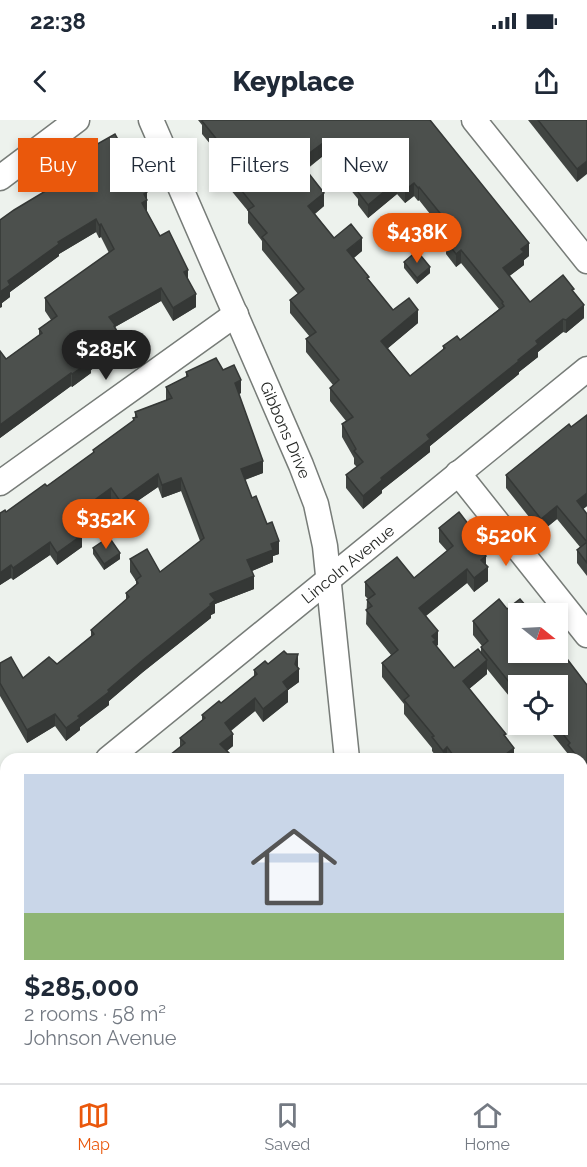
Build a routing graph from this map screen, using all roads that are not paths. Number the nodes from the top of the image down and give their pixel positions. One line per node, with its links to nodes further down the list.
1 (77, 120): 4 (street)
2 (151, 120): 6 (street, Gibbons Drive)
3 (474, 120): 5 (street)
4 (0, 178)
5 (587, 261)
6 (236, 314): 9 (street); 10 (street, Gibbons Drive)
7 (587, 369): 8 (street, Lincoln Avenue)
8 (458, 473): 10 (street, Lincoln Avenue); 11 (street)
9 (0, 483)
10 (329, 580): 12 (street, Lincoln Avenue); 13 (street, Gibbons Drive)
11 (587, 635)
12 (115, 753)
13 (346, 753)

